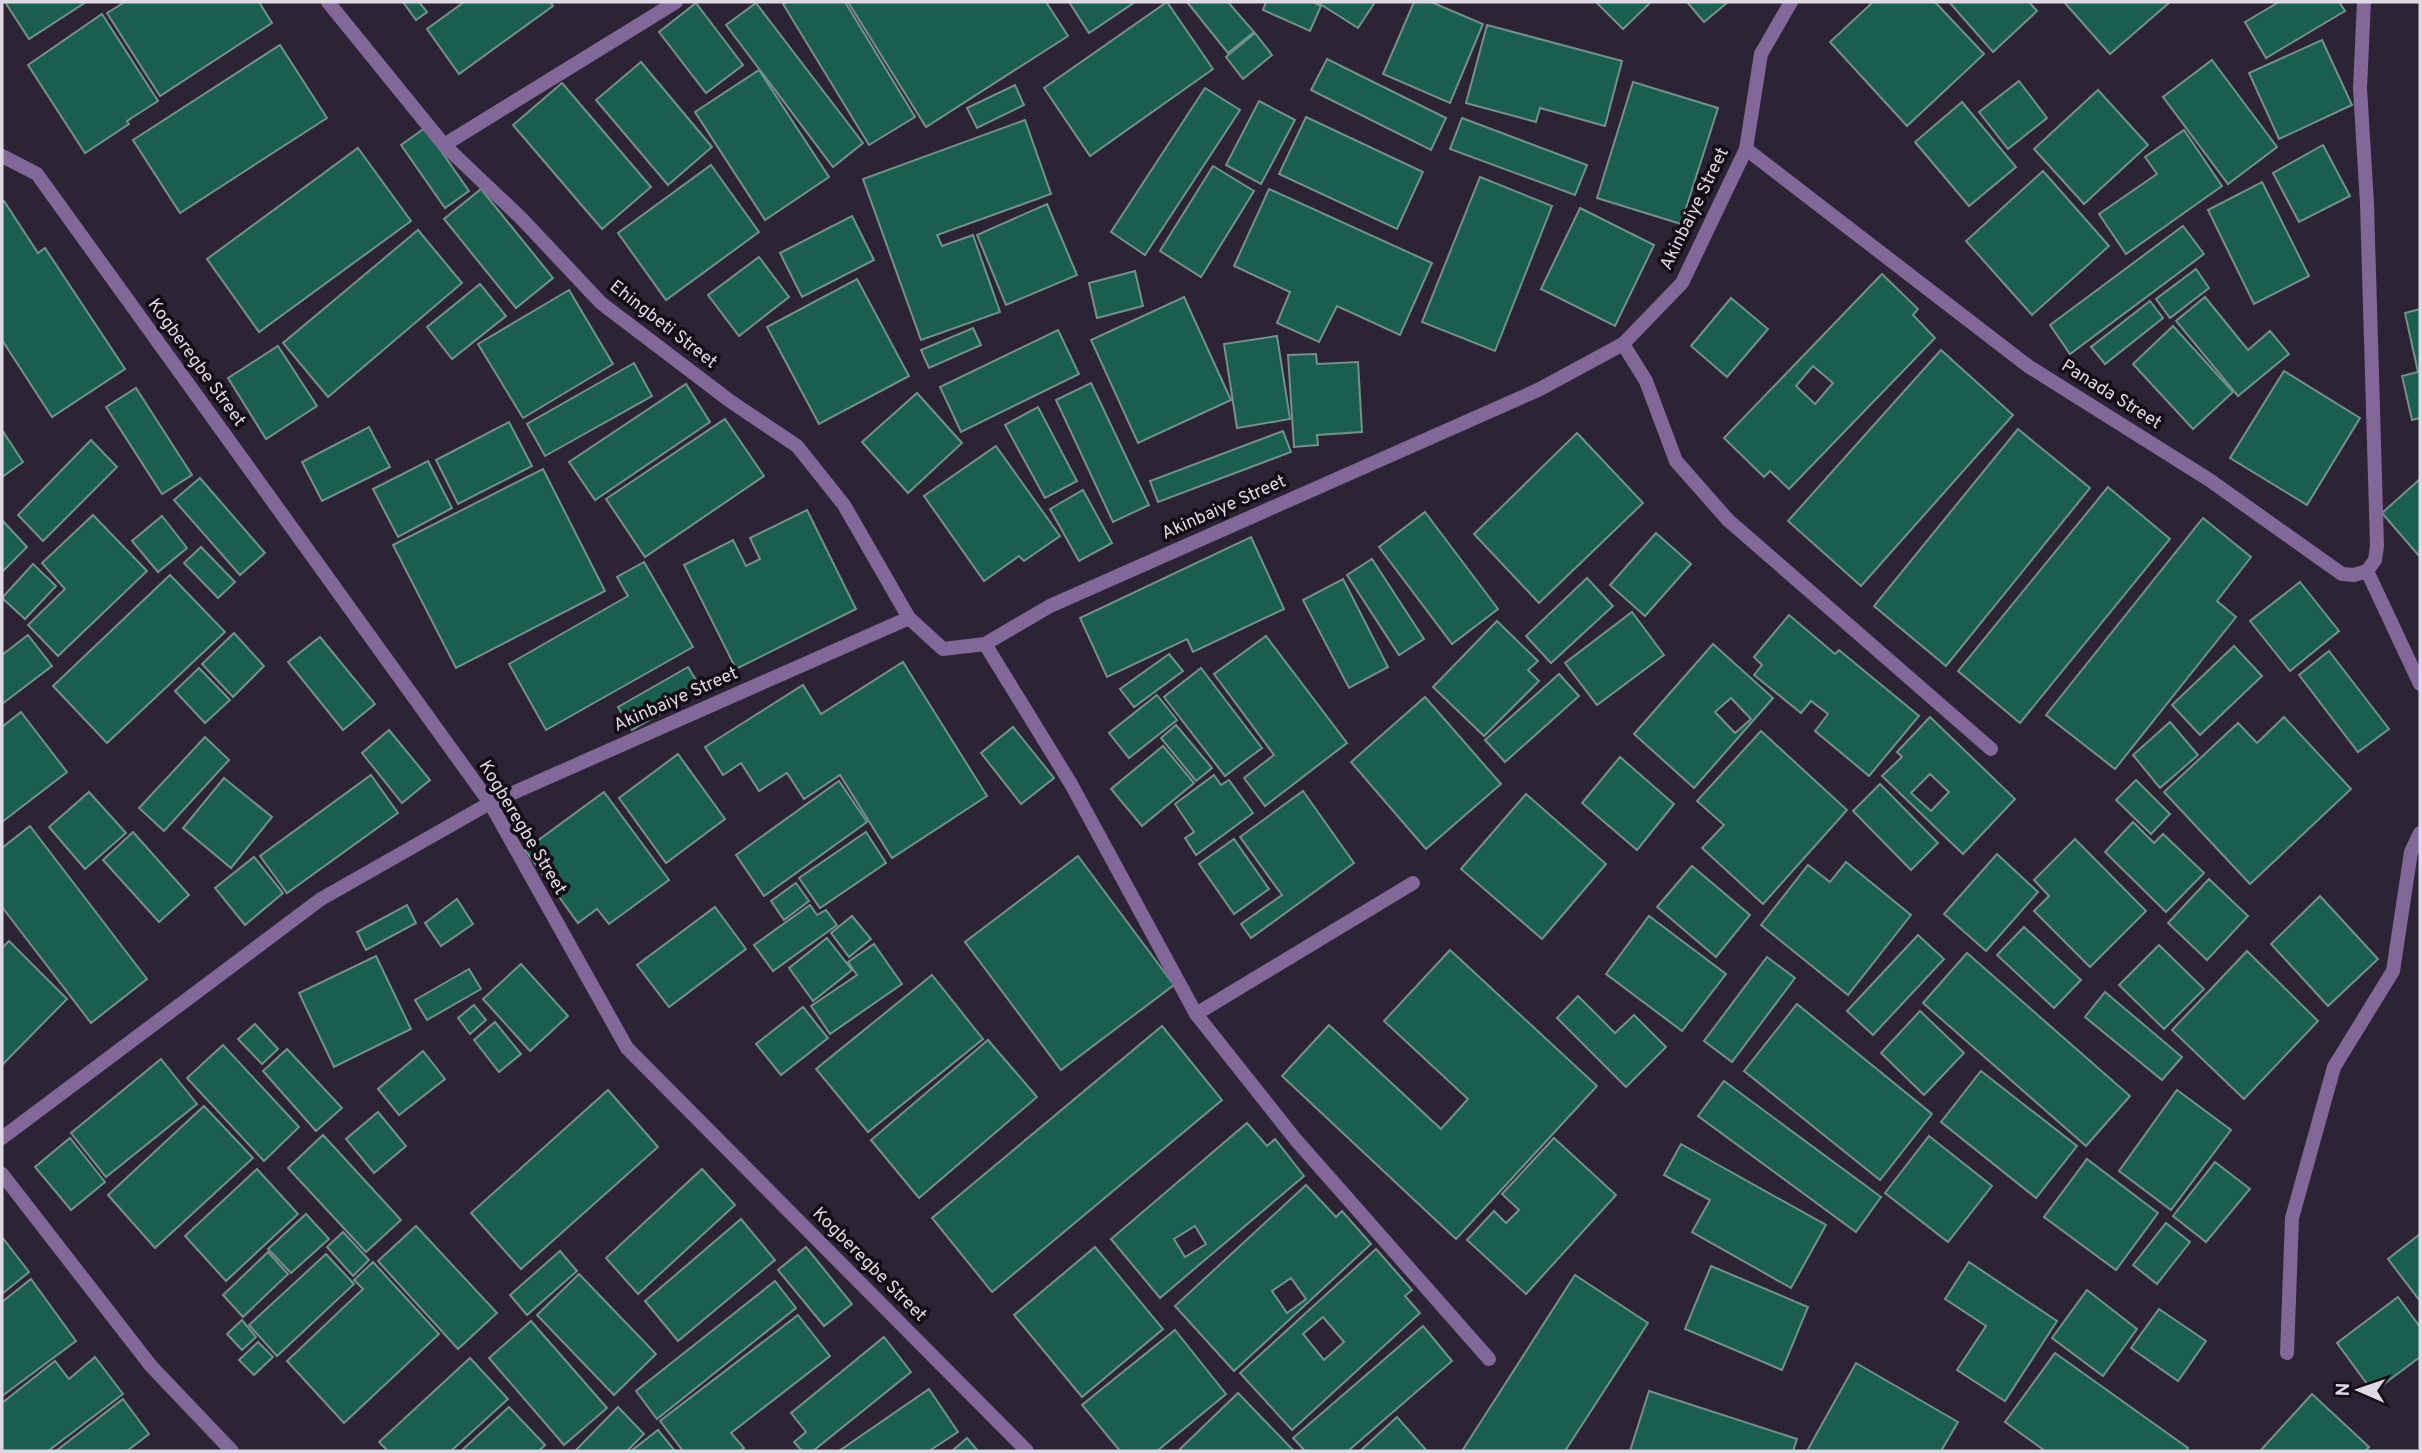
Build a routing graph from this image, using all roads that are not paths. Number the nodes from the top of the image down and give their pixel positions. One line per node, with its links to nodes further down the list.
1 (328, 2): 5 (street, Ehingbeti Street)
2 (676, 2): 5 (street)
3 (1791, 2): 6 (street, Akinbaiye Street)
4 (2364, 2): 9 (street)
5 (444, 145): 10 (street, Ehingbeti Street)
6 (1746, 149): 8 (street, Akinbaiye Street); 9 (street, Panada Street)
7 (2, 156): 14 (street, Kogberegbe Street)
8 (1623, 344): 11 (street, Akinbaiye Street); 13 (street)
9 (2367, 571): 12 (street)
10 (909, 618): 11 (street, Akinbaiye Street); 14 (street, Akinbaiye Street)
11 (985, 645): 17 (street)
12 (2420, 684)
13 (1991, 749)
14 (490, 803): 18 (street, Akinbaiye Street); 23 (street, Kogberegbe Street)
15 (2420, 833): 20 (street)
16 (1413, 883): 17 (street)
17 (1196, 1014): 21 (street)
18 (2, 1138)
19 (2, 1174): 22 (street)
20 (2287, 1353)
21 (1489, 1359)
22 (232, 1451)
23 (1027, 1451)

